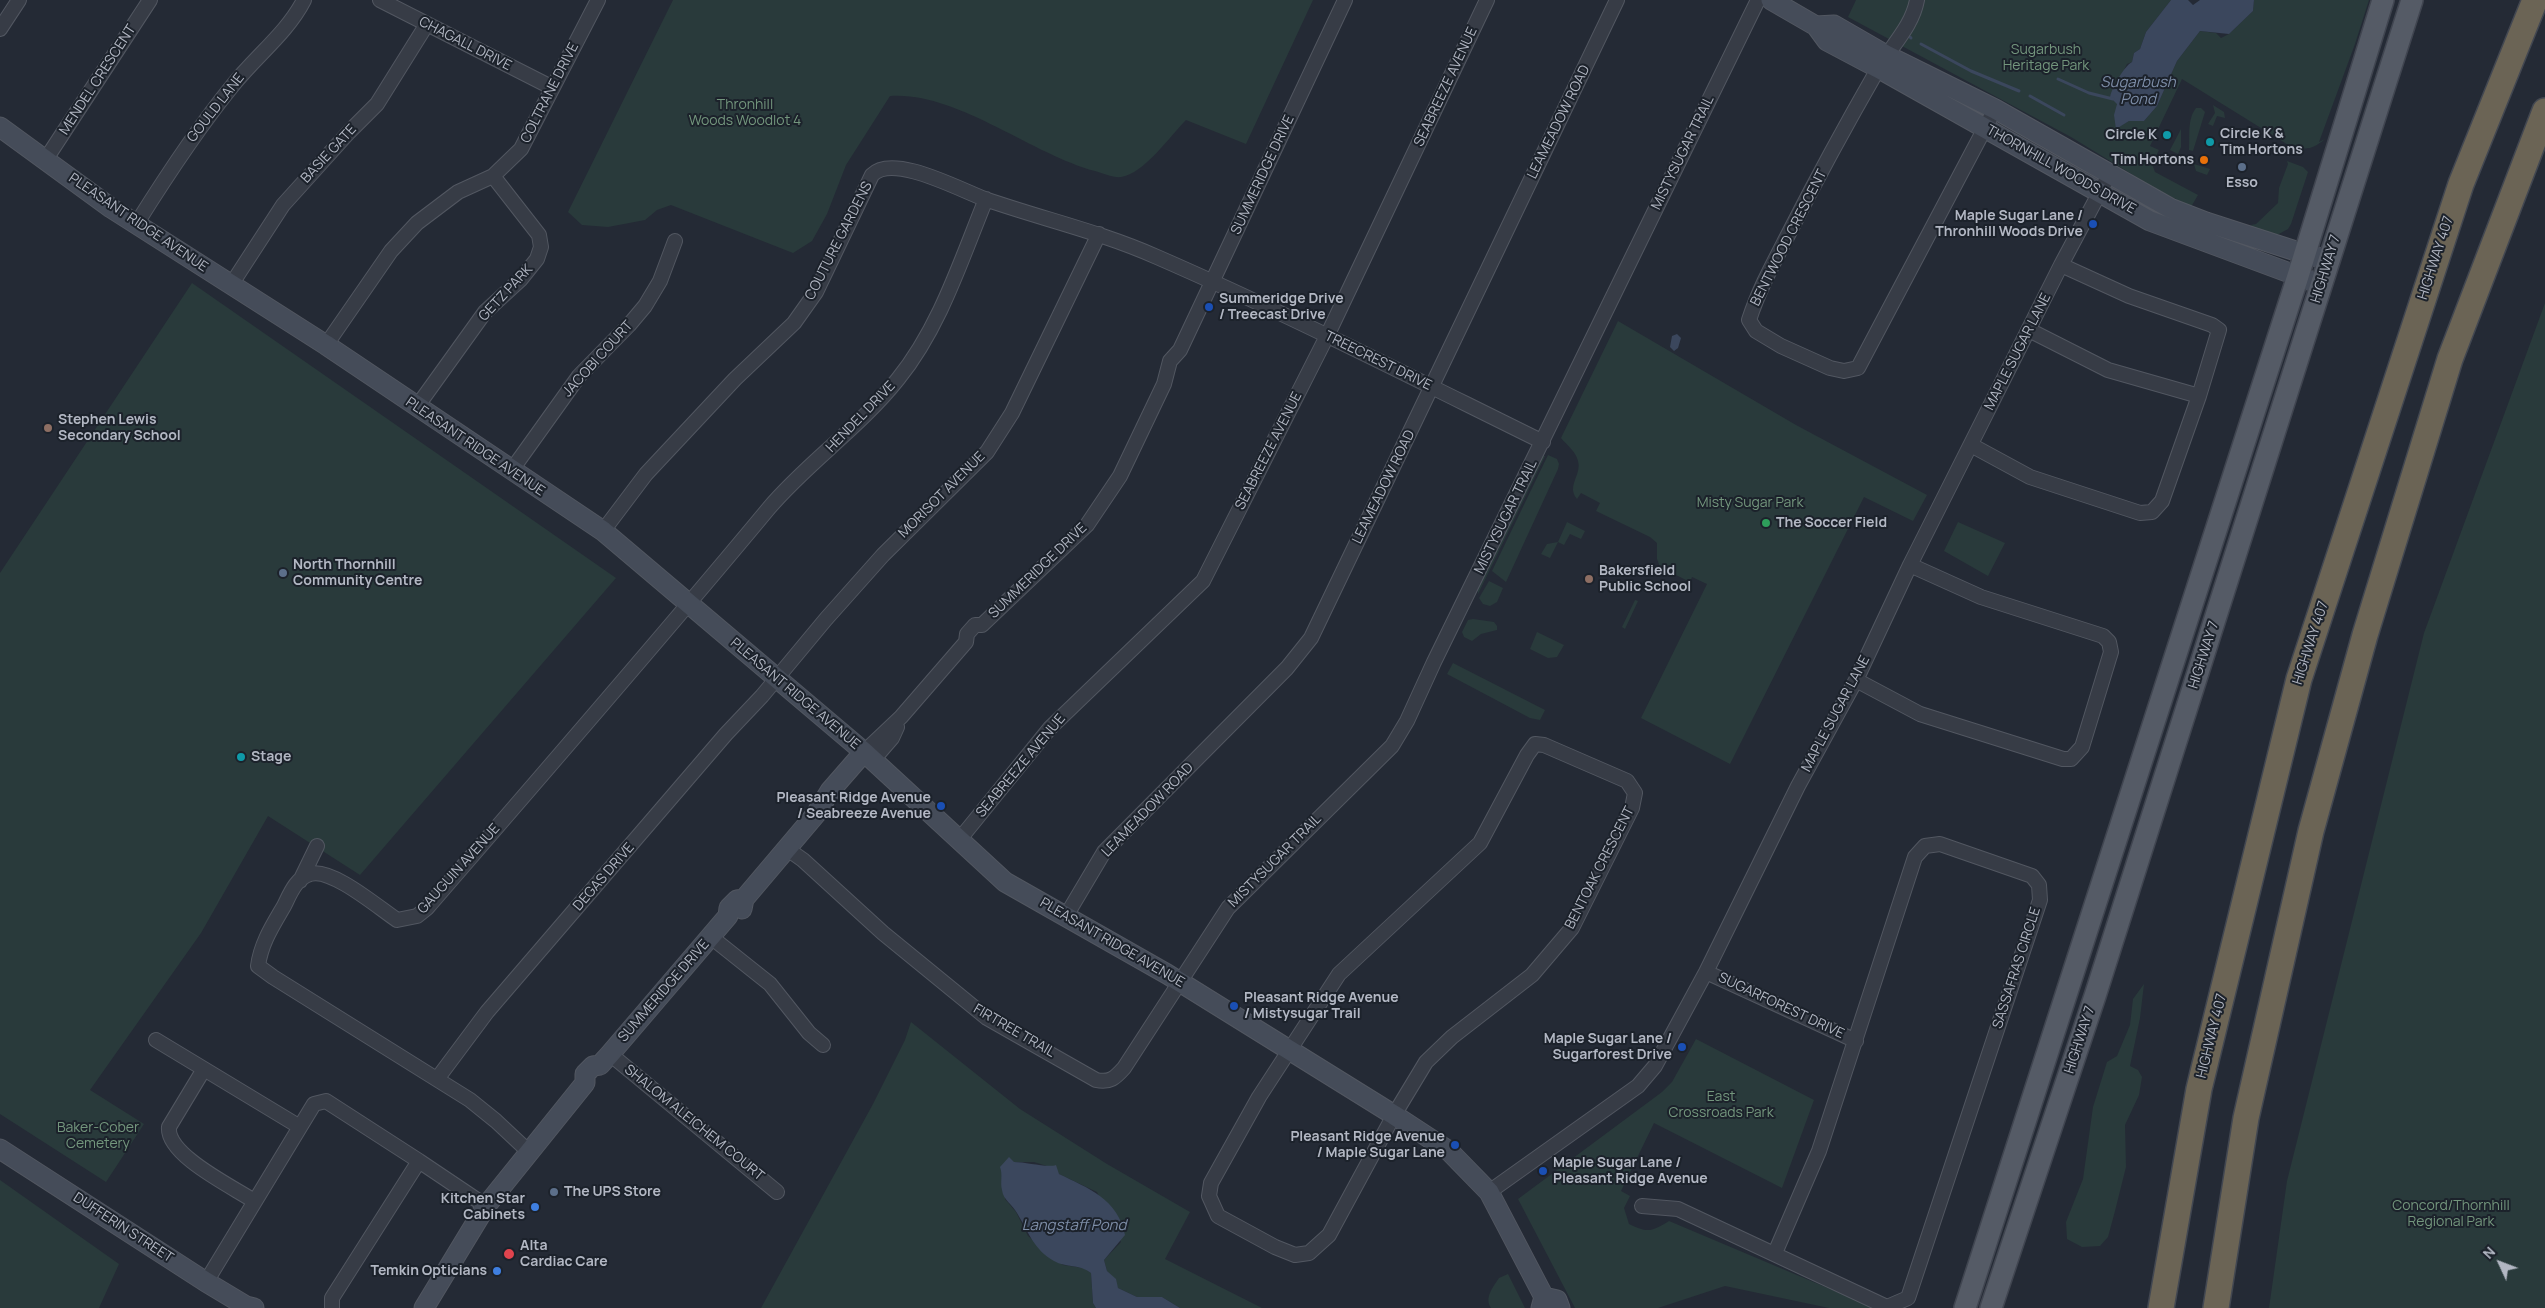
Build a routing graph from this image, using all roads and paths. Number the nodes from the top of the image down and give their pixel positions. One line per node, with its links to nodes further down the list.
1 (19, 0): 16 (street)
2 (150, 0): 23 (street, MENDEL CRESCENT)
3 (304, 0): 28 (street, GOULD LANE)
4 (380, 0): 15 (street, CHAGALL DRIVE)
5 (598, 0): 18 (street, COLTRANE DRIVE)
6 (1345, 0): 35 (street, SUMMERIDGE DRIVE)
7 (1487, 0): 39 (street, SEABREEZE AVENUE)
8 (1617, 0): 41 (street, LEAMEADOW ROAD)
9 (1758, 0): 44 (street, MISTYSUGAR TRAIL)
10 (1771, 0): 17 (street, THORNHILL WOODS DRIVE)
11 (1917, 0): 17 (street)
12 (2383, 0): 31 (main road, HIGHWAY 7)
13 (2412, 0): 32 (main road, HIGHWAY 7)
14 (2535, 0): 87 (highway, HIGHWAY 407)
15 (426, 24): 18 (street, CHAGALL DRIVE); 36 (street, BASIE GATE)
16 (0, 29)
17 (1882, 61): 19 (street, THORNHILL WOODS DRIVE); 21 (street, THORNHILL WOODS DRIVE); 21 (street, BENTWOOD CRESCENT)
18 (551, 87): 25 (street, COLTRANE DRIVE)
19 (1995, 109): 21 (street, BENTWOOD CRESCENT); 24 (street, THORNHILL WOODS DRIVE)
20 (2545, 111): 88 (highway)
21 (1984, 127): 26 (street, THORNHILL WOODS DRIVE)
22 (0, 128): 23 (street, PLEASANT RIDGE AVENUE)
23 (46, 159): 28 (street, PLEASANT RIDGE AVENUE)
24 (2109, 175): 26 (street, MAPLE SUGAR LANE); 31 (street, THORNHILL WOODS DRIVE)
25 (493, 176): 40 (street, COLTRANE DRIVE); 43 (street, GETZ PARK)
26 (2099, 192): 33 (street, MAPLE SUGAR LANE); 34 (street, THORNHILL WOODS DRIVE)
27 (986, 199): 29 (street, COUTURE GARDENS); 47 (street, COUTURE GARDENS); 49 (street, HENDEL DRIVE)
28 (137, 223): 36 (street, PLEASANT RIDGE AVENUE)
29 (1099, 234): 35 (street, COUTURE GARDENS); 50 (street, MORISOT AVENUE)
30 (675, 241): 46 (street, JACOBI COURT)
31 (2305, 254): 32 (street, THORNHILL WOODS DRIVE); 34 (main road, HIGHWAY 7)
32 (2329, 260): 37 (main road, HIGHWAY 7)
33 (2061, 265): 38 (street, MAPLE SUGAR LANE); 42 (street)
34 (2298, 276): 37 (street, THORNHILL WOODS DRIVE); 82 (main road, HIGHWAY 7)
35 (1212, 282): 39 (street, TREECREST DRIVE); 52 (street, SUMMERIDGE DRIVE)
36 (231, 285): 40 (street, PLEASANT RIDGE AVENUE)
37 (2322, 285): 86 (main road, HIGHWAY 7)
38 (2029, 330): 42 (street); 45 (street, MAPLE SUGAR LANE)
39 (1327, 336): 41 (street, TREECREST DRIVE); 53 (street, SEABREEZE AVENUE)
40 (326, 345): 43 (street, PLEASANT RIDGE AVENUE)
41 (1431, 387): 44 (street, TREECREST DRIVE); 57 (street, LEAMEADOW ROAD)
42 (2199, 396): 45 (street)
43 (416, 408): 46 (street, PLEASANT RIDGE AVENUE)
44 (1542, 442): 60 (street, MISTYSUGAR TRAIL)
45 (1971, 445): 48 (street, MAPLE SUGAR LANE)
46 (511, 471): 47 (street, PLEASANT RIDGE AVENUE)
47 (603, 531): 49 (street, PLEASANT RIDGE AVENUE)
48 (1910, 565): 51 (street, MAPLE SUGAR LANE); 51 (street)
49 (690, 604): 50 (street, PLEASANT RIDGE AVENUE); 56 (street, GAUGUIN AVENUE)
50 (776, 679): 52 (street, PLEASANT RIDGE AVENUE); 67 (street, DEGAS DRIVE)
51 (1856, 680): 59 (street, MAPLE SUGAR LANE)
52 (869, 756): 53 (street, PLEASANT RIDGE AVENUE); 55 (street, SUMMERIDGE DRIVE)
53 (959, 840): 57 (street, PLEASANT RIDGE AVENUE)
54 (317, 846): 56 (street)
55 (786, 848): 58 (street, SUMMERIDGE DRIVE); 60 (street, FIRTREE TRAIL)
56 (300, 881): 67 (street)
57 (1066, 916): 60 (street, PLEASANT RIDGE AVENUE)
58 (711, 937): 63 (street); 65 (street, SUMMERIDGE DRIVE)
59 (1706, 972): 62 (street, SUGARFOREST DRIVE); 74 (street, MAPLE SUGAR LANE)
60 (1181, 983): 64 (street, PLEASANT RIDGE AVENUE)
61 (156, 1040): 66 (street)
62 (1856, 1041): 78 (street, SASSAFRAS CIRCLE); 78 (street, SASSAFRAS CIRCLE)
63 (822, 1045)
64 (1288, 1050): 68 (street, PLEASANT RIDGE AVENUE); 68 (street); 68 (street, BENTOAK CRESCENT)
65 (605, 1060): 71 (street, SUMMERIDGE DRIVE); 73 (street, SHALOM ALEICHEM COURT)
66 (204, 1069): 69 (street); 75 (street)
67 (437, 1079): 71 (street)
68 (1394, 1115): 74 (street, PLEASANT RIDGE AVENUE)
69 (300, 1127): 72 (street); 75 (street)
70 (0, 1149): 79 (street, DUFFERIN STREET)
71 (528, 1151): 76 (street, SUMMERIDGE DRIVE)
72 (419, 1161): 76 (street); 83 (street)
73 (777, 1192)
74 (1489, 1192): 80 (street, PLEASANT RIDGE AVENUE)
75 (254, 1201): 79 (street)
76 (486, 1206): 84 (street, SUMMERIDGE DRIVE)
77 (1642, 1206): 78 (street, SASSAFRAS CIRCLE)
78 (1775, 1253)
79 (206, 1282): 81 (street, DUFFERIN STREET)
80 (1543, 1303): 85 (street, PLEASANT RIDGE AVENUE)
81 (249, 1307)
82 (1965, 1307)
83 (332, 1308)
84 (424, 1308)
85 (1560, 1308)
86 (1991, 1308)
87 (2161, 1308)
88 (2216, 1308)

